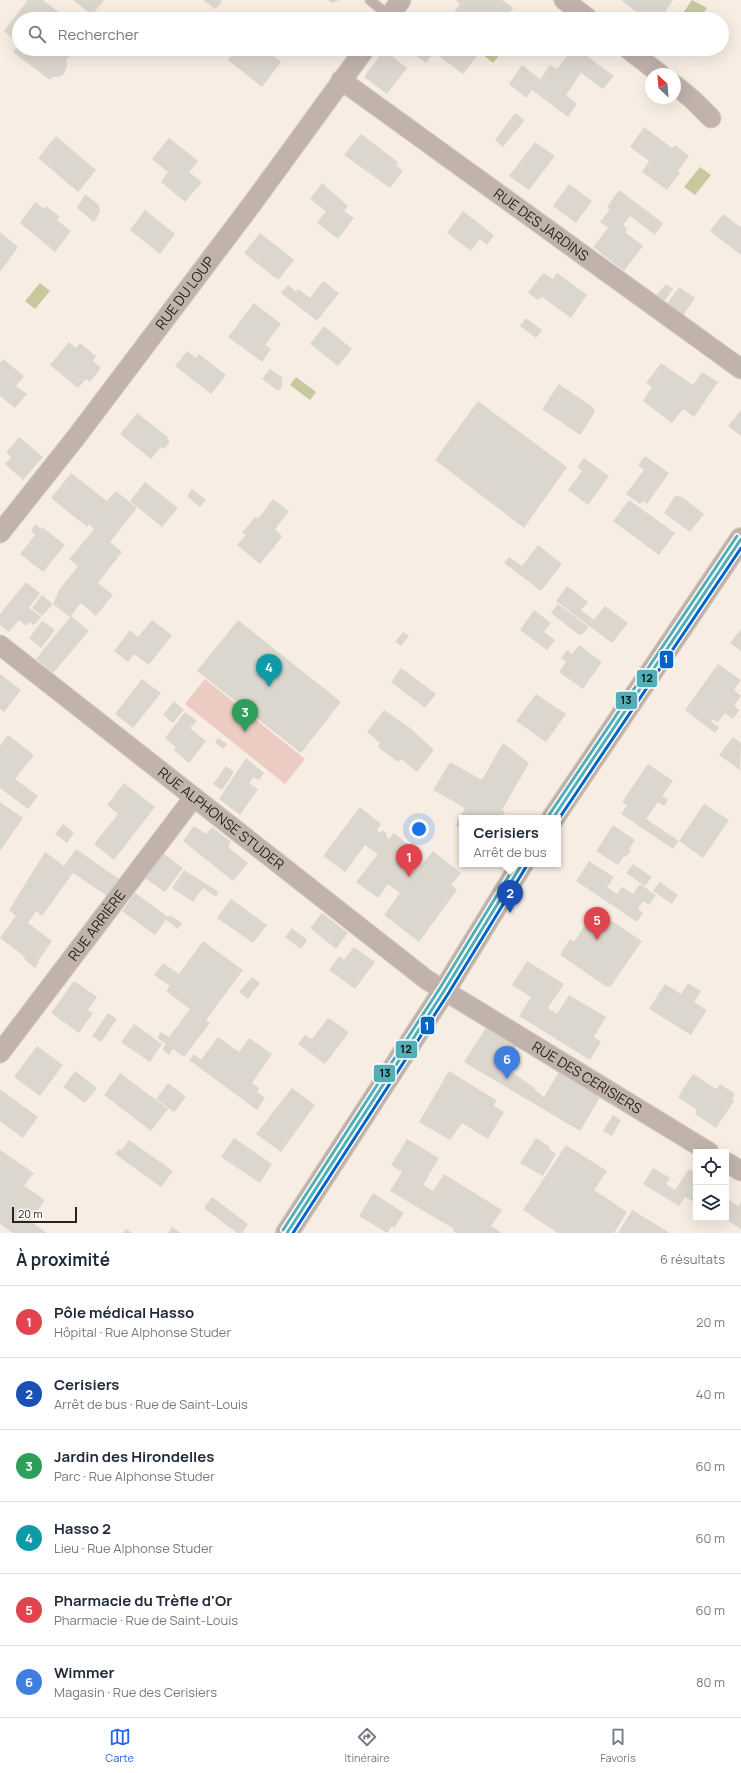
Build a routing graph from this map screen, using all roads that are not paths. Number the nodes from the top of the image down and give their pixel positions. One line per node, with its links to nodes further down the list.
1 (370, 0): 4 (lane)
2 (401, 0): 5 (street)
3 (564, 0): 6 (street)
4 (383, 12)
5 (392, 12)
6 (580, 12)
7 (360, 56): 10 (street, RUE DU LOUP)
8 (637, 56): 9 (street)
9 (652, 68)
10 (341, 80): 13 (street, RUE DES JARDINS); 14 (street, RUE DU LOUP)
11 (681, 90): 12 (street)
12 (711, 118)
13 (741, 369)
14 (0, 533)
15 (741, 539): 18 (main road)
16 (0, 645): 17 (street, RUE ALPHONSE STUDER)
17 (194, 797): 20 (street, RUE ALPHONSE STUDER); 21 (street, RUE ARRIÈRE)
18 (555, 815)
19 (520, 867): 20 (main road)
20 (444, 991): 22 (street, RUE DES CERISIERS); 25 (main road)
21 (0, 1053)
22 (704, 1149)
23 (729, 1164): 24 (street)
24 (741, 1171)
25 (287, 1233)

